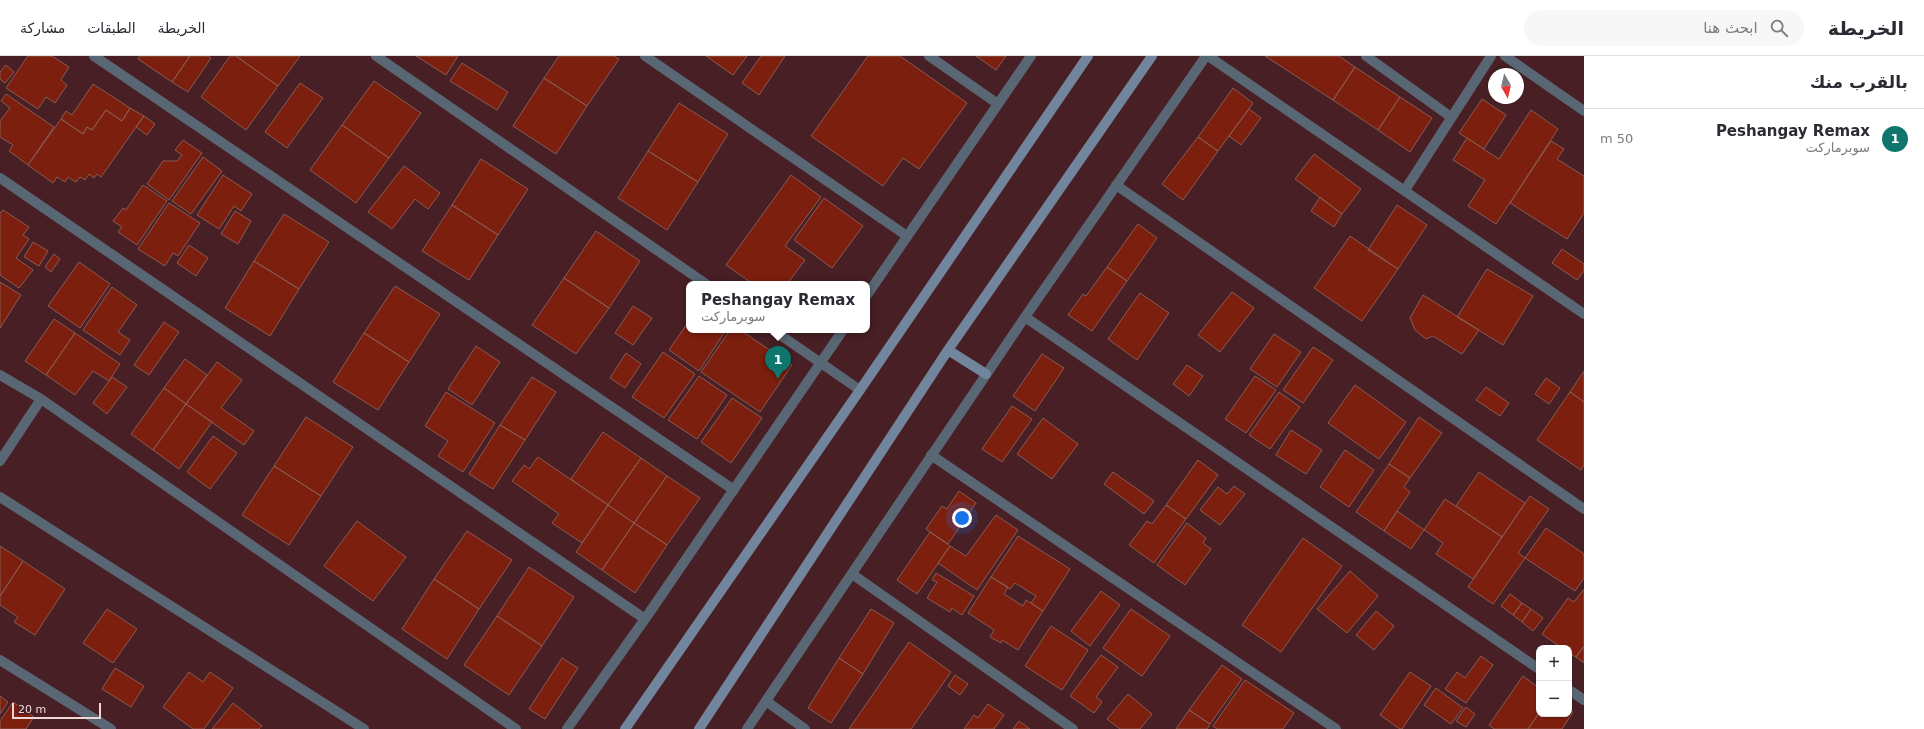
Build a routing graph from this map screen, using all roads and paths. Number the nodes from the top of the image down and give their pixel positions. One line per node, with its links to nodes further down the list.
1 (94, 56): 33 (street)
2 (376, 56): 19 (street)
3 (645, 56): 18 (street)
4 (929, 56): 12 (street)
5 (1031, 56): 12 (street)
6 (1088, 56): 29 (main road)
7 (1152, 56): 25 (main road)
8 (1207, 56): 16 (street); 17 (street)
9 (1366, 56): 14 (street)
10 (1490, 56): 14 (street)
11 (1505, 56): 13 (street)
12 (998, 104): 18 (street)
13 (1584, 111)
14 (1451, 117): 17 (street)
15 (0, 178): 37 (street)
16 (1116, 186): 22 (street); 35 (street)
17 (1405, 190): 21 (street)
18 (908, 236): 20 (street)
19 (702, 281)
20 (870, 291)
21 (1584, 314)
22 (1025, 317): 27 (street); 39 (street)
23 (777, 333): 26 (street)
24 (841, 333): 26 (street)
25 (948, 350): 27 (main road); 49 (main road)
26 (821, 363): 29 (street); 33 (street)
27 (986, 374): 31 (street)
28 (0, 375): 30 (street)
29 (860, 390): 48 (main road)
30 (41, 399): 32 (street); 46 (street)
31 (931, 455): 36 (street); 53 (street)
32 (0, 461)
33 (734, 490): 37 (street)
34 (0, 497): 45 (street)
35 (1584, 509)
36 (852, 574): 42 (street); 52 (street)
37 (646, 620): 47 (street)
38 (0, 660): 43 (street)
39 (1536, 667)
40 (1572, 692): 41 (street)
41 (1584, 700)
42 (766, 701): 50 (street); 51 (street)
43 (97, 725): 44 (street)
44 (111, 729)
45 (364, 729)
46 (516, 729)
47 (567, 729)
48 (625, 729)
49 (699, 729)
50 (747, 729)
51 (804, 729)
52 (1073, 729)
53 (1336, 729)

